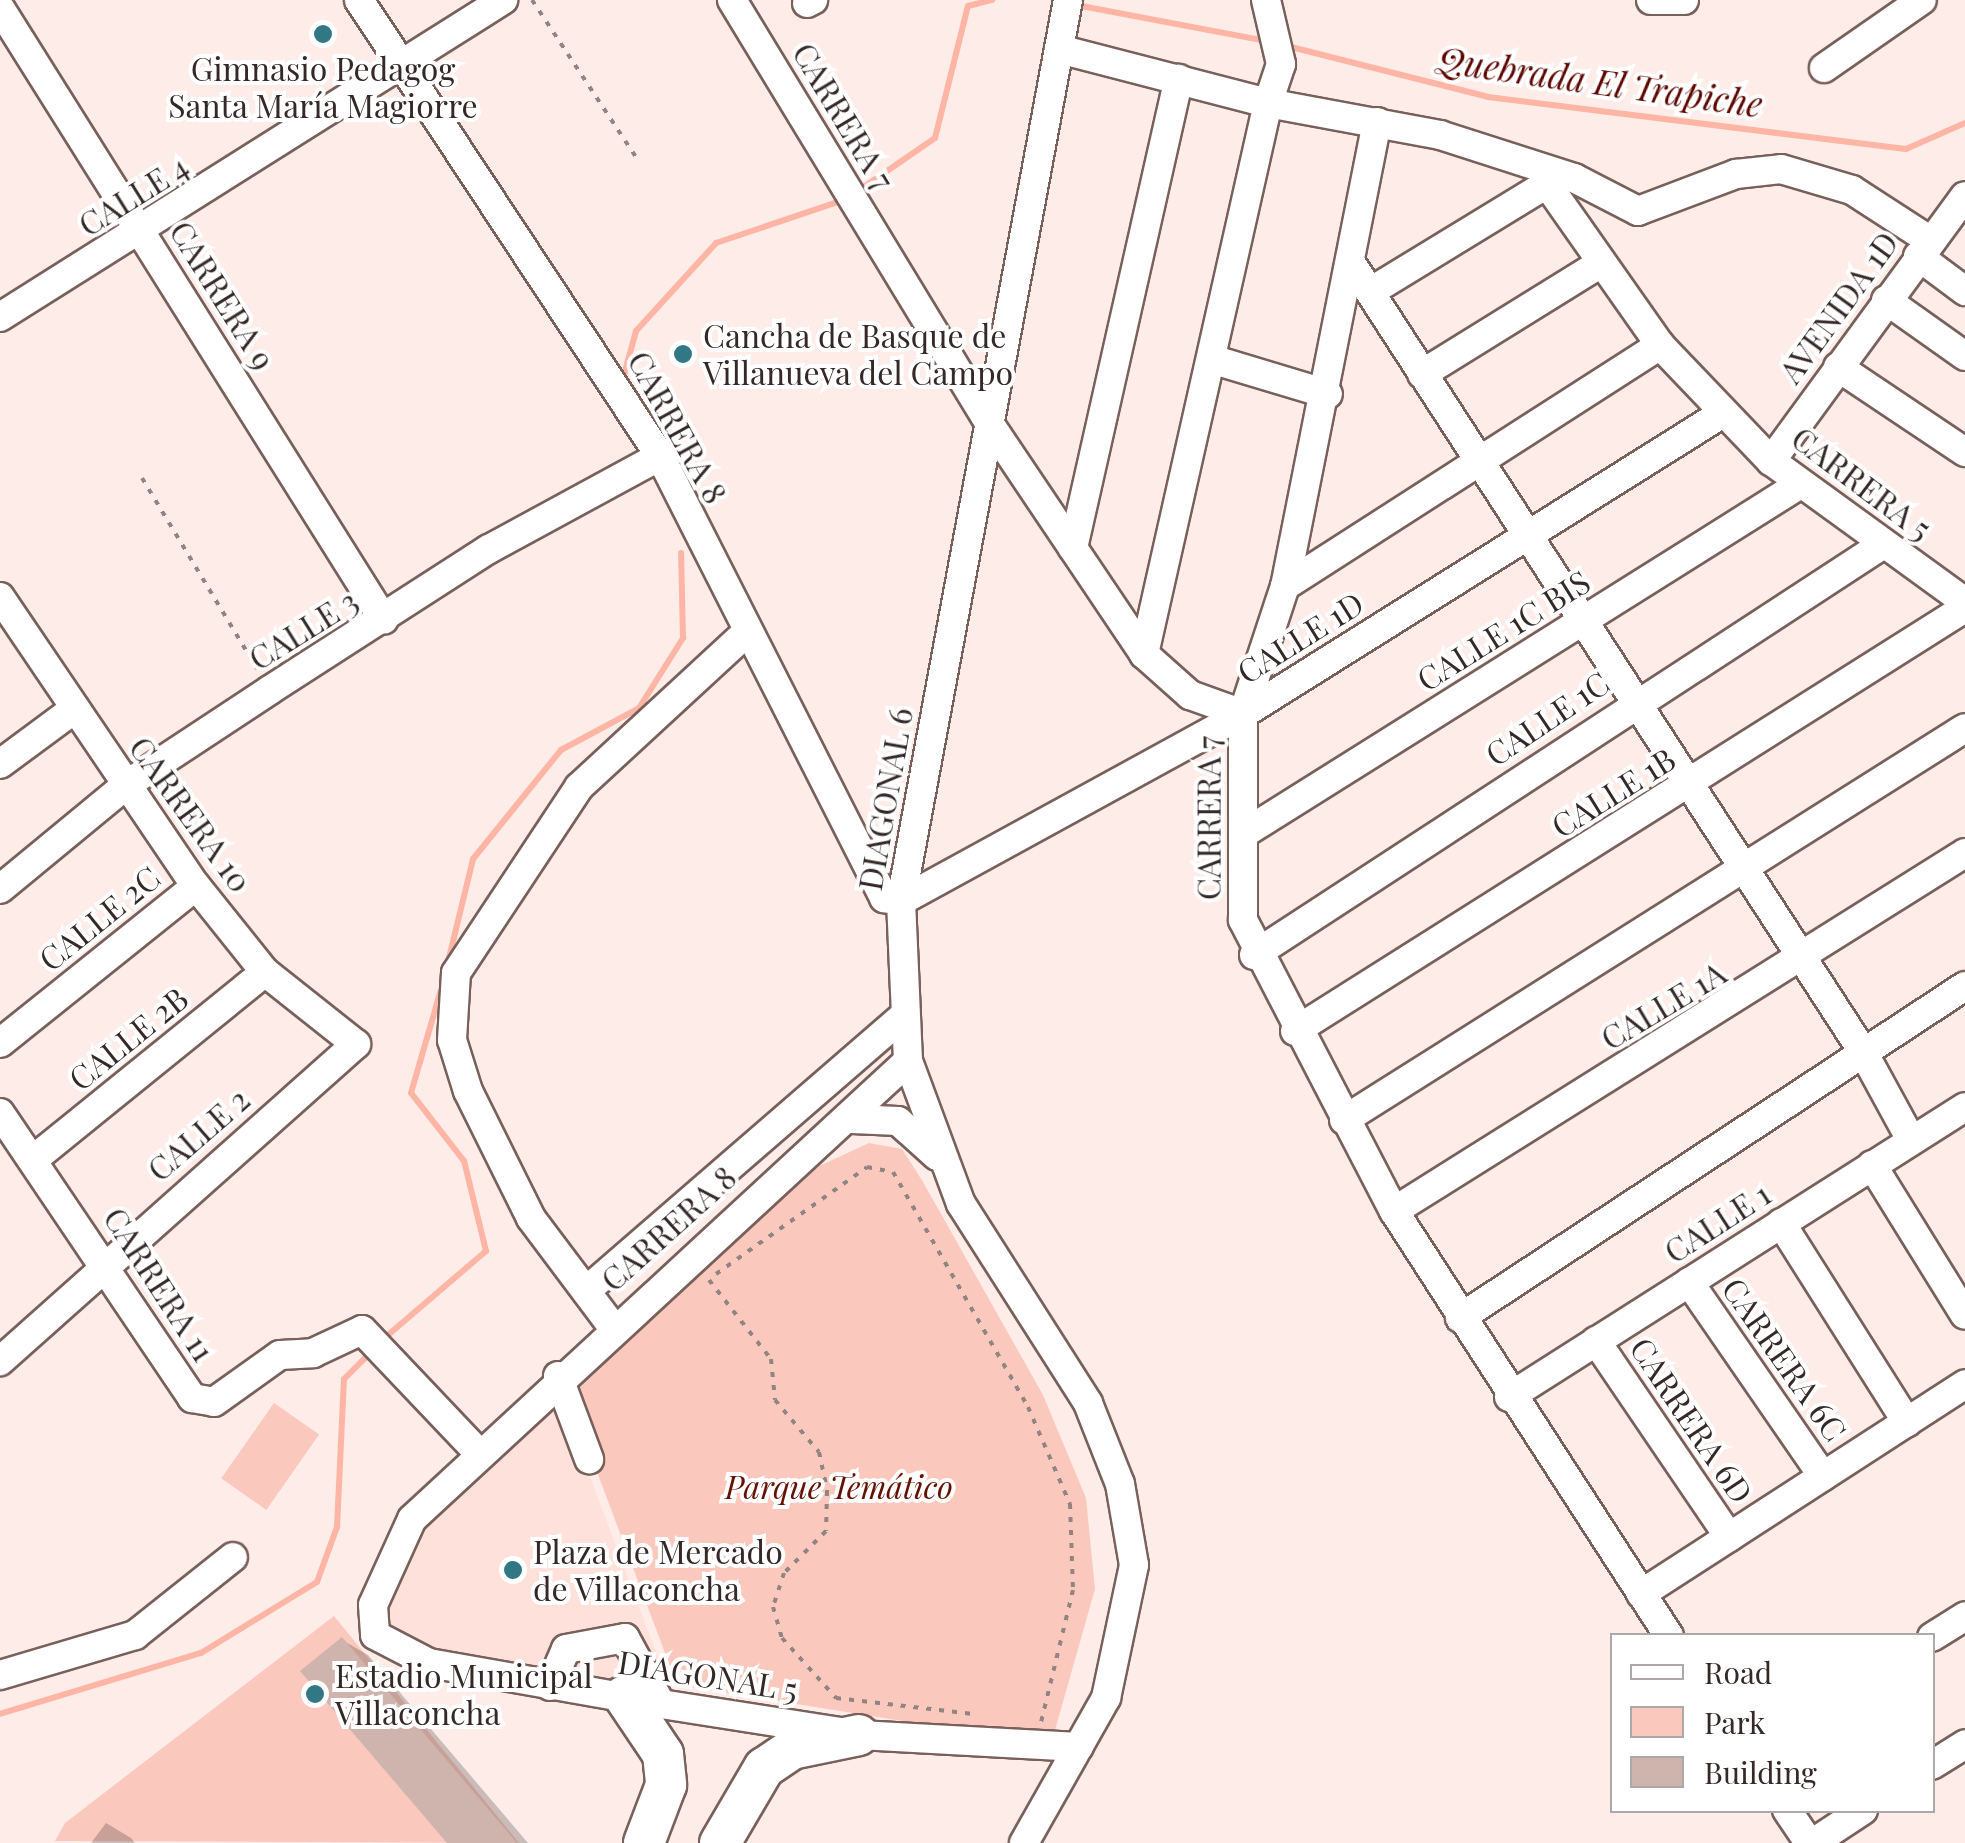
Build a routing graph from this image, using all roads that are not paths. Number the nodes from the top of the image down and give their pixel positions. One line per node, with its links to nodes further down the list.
1 (360, 0): 8 (street, CARRERA 8)
2 (503, 0): 8 (street, CALLE 4)
3 (732, 0): 29 (street, CARRERA 7)
4 (1266, 0): 11 (street)
5 (1922, 0): 9 (street)
6 (0, 8): 14 (street, CARRERA 9)
7 (1063, 25): 10 (street); 29 (street, DIAGONAL 6)
8 (402, 66): 14 (street, CALLE 4); 31 (street, CARRERA 8)
9 (1824, 68)
10 (1179, 79): 11 (street); 37 (street)
11 (1268, 103): 12 (street); 24 (street)
12 (1377, 122): 15 (street); 17 (street)
13 (1965, 196): 15 (street, AVENIDA 1D)
14 (143, 231): 21 (street, CALLE 4); 41 (street, CARRERA 9)
15 (1923, 248): 18 (street); 20 (street, AVENIDA 1D)
16 (1601, 263): 19 (street, CARRERA 5); 22 (street, CARRERA 5); 26 (street)
17 (1354, 266): 19 (street); 27 (street)
18 (1965, 291)
19 (1370, 292): 26 (street)
20 (1886, 300): 23 (street); 25 (street, AVENIDA 1D)
21 (0, 317)
22 (1660, 345): 28 (street, CARRERA 5); 32 (street)
23 (1965, 356)
24 (1211, 359): 27 (street); 44 (street)
25 (1838, 367): 30 (street); 33 (street, AVENIDA 1D)
26 (1422, 374): 32 (street)
27 (1328, 394): 38 (street)
28 (1723, 413): 33 (street, CARRERA 5); 35 (street, CALLE 1D)
29 (989, 423): 37 (street, CARRERA 7); 57 (street, DIAGONAL 6)
30 (1965, 452)
31 (660, 456): 41 (street, CALLE 3); 43 (street, CARRERA 8)
32 (1478, 460): 35 (street); 38 (street)
33 (1771, 461): 34 (street, CARRERA 5)
34 (1799, 484): 36 (street, CARRERA 5); 42 (street, CALLE 1C BIS)
35 (1527, 537): 42 (street); 47 (street, CALLE 1D)
36 (1882, 546): 40 (street, CARRERA 5); 45 (street, CALLE 1C)
37 (1073, 548): 44 (street, CARRERA 7)
38 (1285, 586): 47 (street)
39 (0, 597): 46 (street, CARRERA 10)
40 (1965, 605): 51 (street, CALLE 1B)
41 (384, 620): 50 (street, CALLE 3)
42 (1581, 623): 45 (street); 52 (street, CALLE 1C BIS)
43 (744, 635): 57 (street, CARRERA 8); 80 (street)
44 (1144, 654): 47 (street, CARRERA 7)
45 (1632, 703): 51 (street); 58 (street, CALLE 1C)
46 (73, 710): 49 (street); 50 (street, CARRERA 10)
47 (1243, 714): 52 (street, CARRERA 7); 57 (street, CALLE 1D)
48 (1965, 728): 54 (street)
49 (0, 764)
50 (126, 786): 55 (street, CARRERA 10); 56 (street, CALLE 3)
51 (1686, 788): 54 (street); 63 (street, CALLE 1B)
52 (1243, 834): 58 (street, CARRERA 7)
53 (1965, 852): 59 (street, CALLE 1A)
54 (1741, 872): 59 (street); 71 (street)
55 (196, 886): 60 (street, CARRERA 10); 64 (street, CALLE 2C)
56 (0, 889)
57 (902, 900): 62 (street, DIAGONAL 6)
58 (1254, 956): 63 (street, CARRERA 7)
59 (1803, 961): 66 (street); 76 (street, CALLE 1A)
60 (266, 972): 65 (street, CARRERA 10); 73 (street, CALLE 2B)
61 (1965, 986): 66 (street)
62 (901, 1018): 67 (street, DIAGONAL 6); 80 (street)
63 (1296, 1031): 71 (street, CARRERA 7)
64 (0, 1043)
65 (356, 1044): 78 (street, CALLE 2)
66 (1862, 1050): 72 (street); 82 (street)
67 (908, 1060): 70 (street, CARRERA 8); 75 (street, DIAGONAL 6)
68 (0, 1113): 73 (street, CARRERA 11)
69 (1963, 1113): 72 (street, CALLE 1)
70 (852, 1119): 75 (street); 83 (street, CARRERA 8)
71 (1344, 1120): 76 (street, CARRERA 7)
72 (1911, 1140): 74 (street, CALLE 1)
73 (34, 1159): 78 (street, CARRERA 11)
74 (1872, 1165): 77 (street, CALLE 1); 81 (street)
75 (947, 1169): 104 (street, DIAGONAL 6)
76 (1394, 1211): 82 (street, CARRERA 7)
77 (1781, 1223): 79 (street, CALLE 1); 89 (street)
78 (103, 1260): 85 (street, CALLE 2); 90 (street, CARRERA 11)
79 (1689, 1282): 84 (street, CALLE 1); 92 (street, CARRERA 6C)
80 (586, 1291): 83 (street)
81 (1965, 1315)
82 (1460, 1318): 88 (street, CARRERA 7)
83 (612, 1326): 86 (street, CARRERA 8)
84 (1596, 1341): 88 (street, CALLE 1); 93 (street, CARRERA 6D)
85 (8, 1354)
86 (558, 1376): 90 (street, CARRERA 8); 91 (street)
87 (1965, 1384): 89 (street)
88 (1508, 1398): 95 (street, CARRERA 7)
89 (1907, 1422): 92 (street)
90 (476, 1450): 100 (street, DIAGONAL 5)
91 (589, 1458)
92 (1823, 1476): 93 (street)
93 (1729, 1538): 95 (street)
94 (233, 1557): 99 (street)
95 (1641, 1594): 97 (street, CARRERA 7)
96 (1965, 1616): 98 (street)
97 (1667, 1633)
98 (1935, 1635)
99 (0, 1675)
100 (550, 1686): 101 (street, DIAGONAL 5); 101 (street)
101 (642, 1700): 102 (street, DIAGONAL 5); 108 (highway)
102 (859, 1735): 104 (street, DIAGONAL 5); 109 (highway)
103 (1965, 1744): 105 (street)
104 (1079, 1747): 110 (street, DIAGONAL 6)
105 (1935, 1763)
106 (1790, 1813): 111 (street)
107 (1858, 1813): 111 (street)
108 (644, 1843)
109 (720, 1843)
110 (1024, 1843)
111 (1811, 1843)

